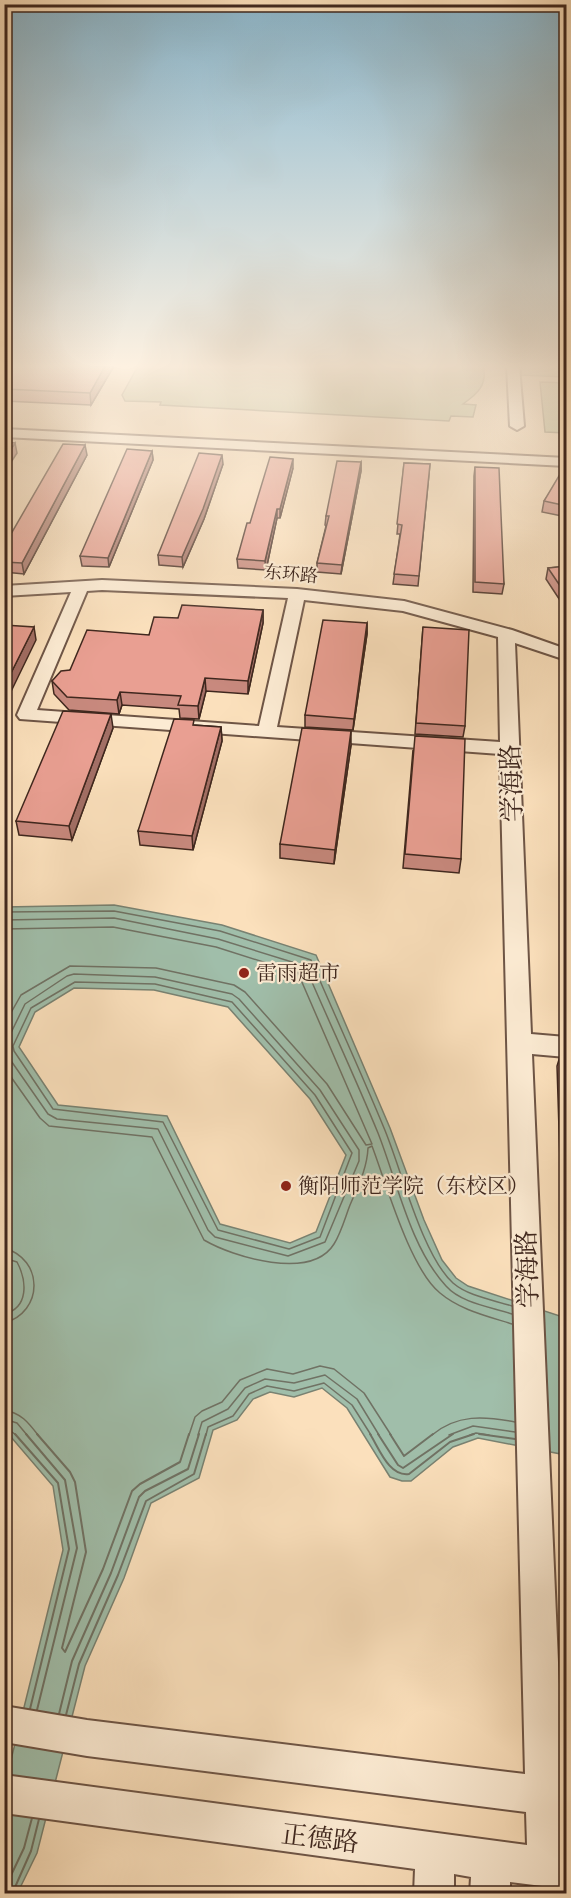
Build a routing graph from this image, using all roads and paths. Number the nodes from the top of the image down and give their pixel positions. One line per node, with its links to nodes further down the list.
1 (423, 455): 4 (street)
2 (520, 455): 3 (street)
3 (567, 457)
4 (567, 462)
5 (81, 587): 6 (street, 东环路); 7 (street, 东环路); 10 (street)
6 (4, 591)
7 (297, 594): 8 (street, 东环路); 10 (street)
8 (506, 634): 9 (street, 东环路); 11 (street, 学海路)
9 (567, 655)
10 (267, 731): 11 (street)
11 (510, 749): 12 (street, 学海路)
12 (519, 1043): 13 (street); 16 (street, 学海路)
13 (567, 1047)
14 (4, 1724): 16 (street)
15 (4, 1794): 17 (street, 正德路)
16 (555, 1796): 18 (street, 学海路)
17 (435, 1852): 19 (street, 正德路); 20 (street)
18 (557, 1869): 19 (street, 正德路)
19 (490, 1876)
20 (434, 1893)

